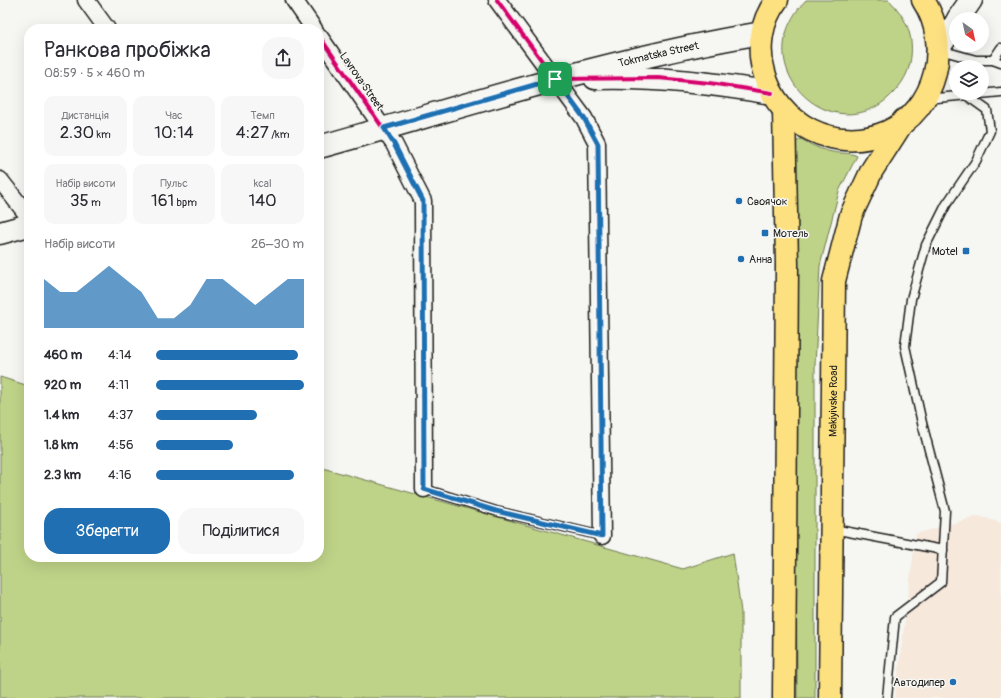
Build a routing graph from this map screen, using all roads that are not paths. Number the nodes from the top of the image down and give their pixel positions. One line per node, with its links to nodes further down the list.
1 (86, 0): 8 (street)
2 (294, 0): 9 (street)
3 (497, 0): 18 (street)
4 (923, 0): 14 (main road)
5 (970, 0): 7 (street)
6 (774, 1): 10 (main road)
7 (962, 12)
8 (103, 24)
9 (311, 24)
10 (762, 33): 18 (street, Tokmatska Street); 24 (main road)
11 (949, 33): 14 (street)
12 (324, 43): 26 (street, Lavrova Street)
13 (1001, 48): 16 (lane)
14 (938, 49): 16 (lane); 22 (main road)
15 (1001, 54): 16 (lane)
16 (992, 60): 17 (lane)
17 (1001, 63)
18 (555, 79): 24 (street, Tokmatska Street); 26 (street, Tokmatska Street); 34 (street)
19 (1001, 92): 20 (lane)
20 (989, 93)
21 (949, 97): 22 (lane)
22 (924, 99): 25 (main road)
23 (973, 100): 35 (lane)
24 (778, 102): 25 (main road); 36 (main road)
25 (904, 120): 33 (main road, Makiyivske Road)
26 (384, 128): 27 (street, Tokmatska Street); 32 (street, Lavrova Street)
27 (324, 145)
28 (0, 180): 29 (street)
29 (24, 211)
30 (24, 227): 31 (street)
31 (0, 234)
32 (424, 489): 34 (lane)
33 (832, 529): 35 (lane); 37 (main road, Makiyivske Road)
34 (602, 536)
35 (943, 550): 38 (lane)
36 (784, 698)
37 (830, 698)
38 (887, 698)

